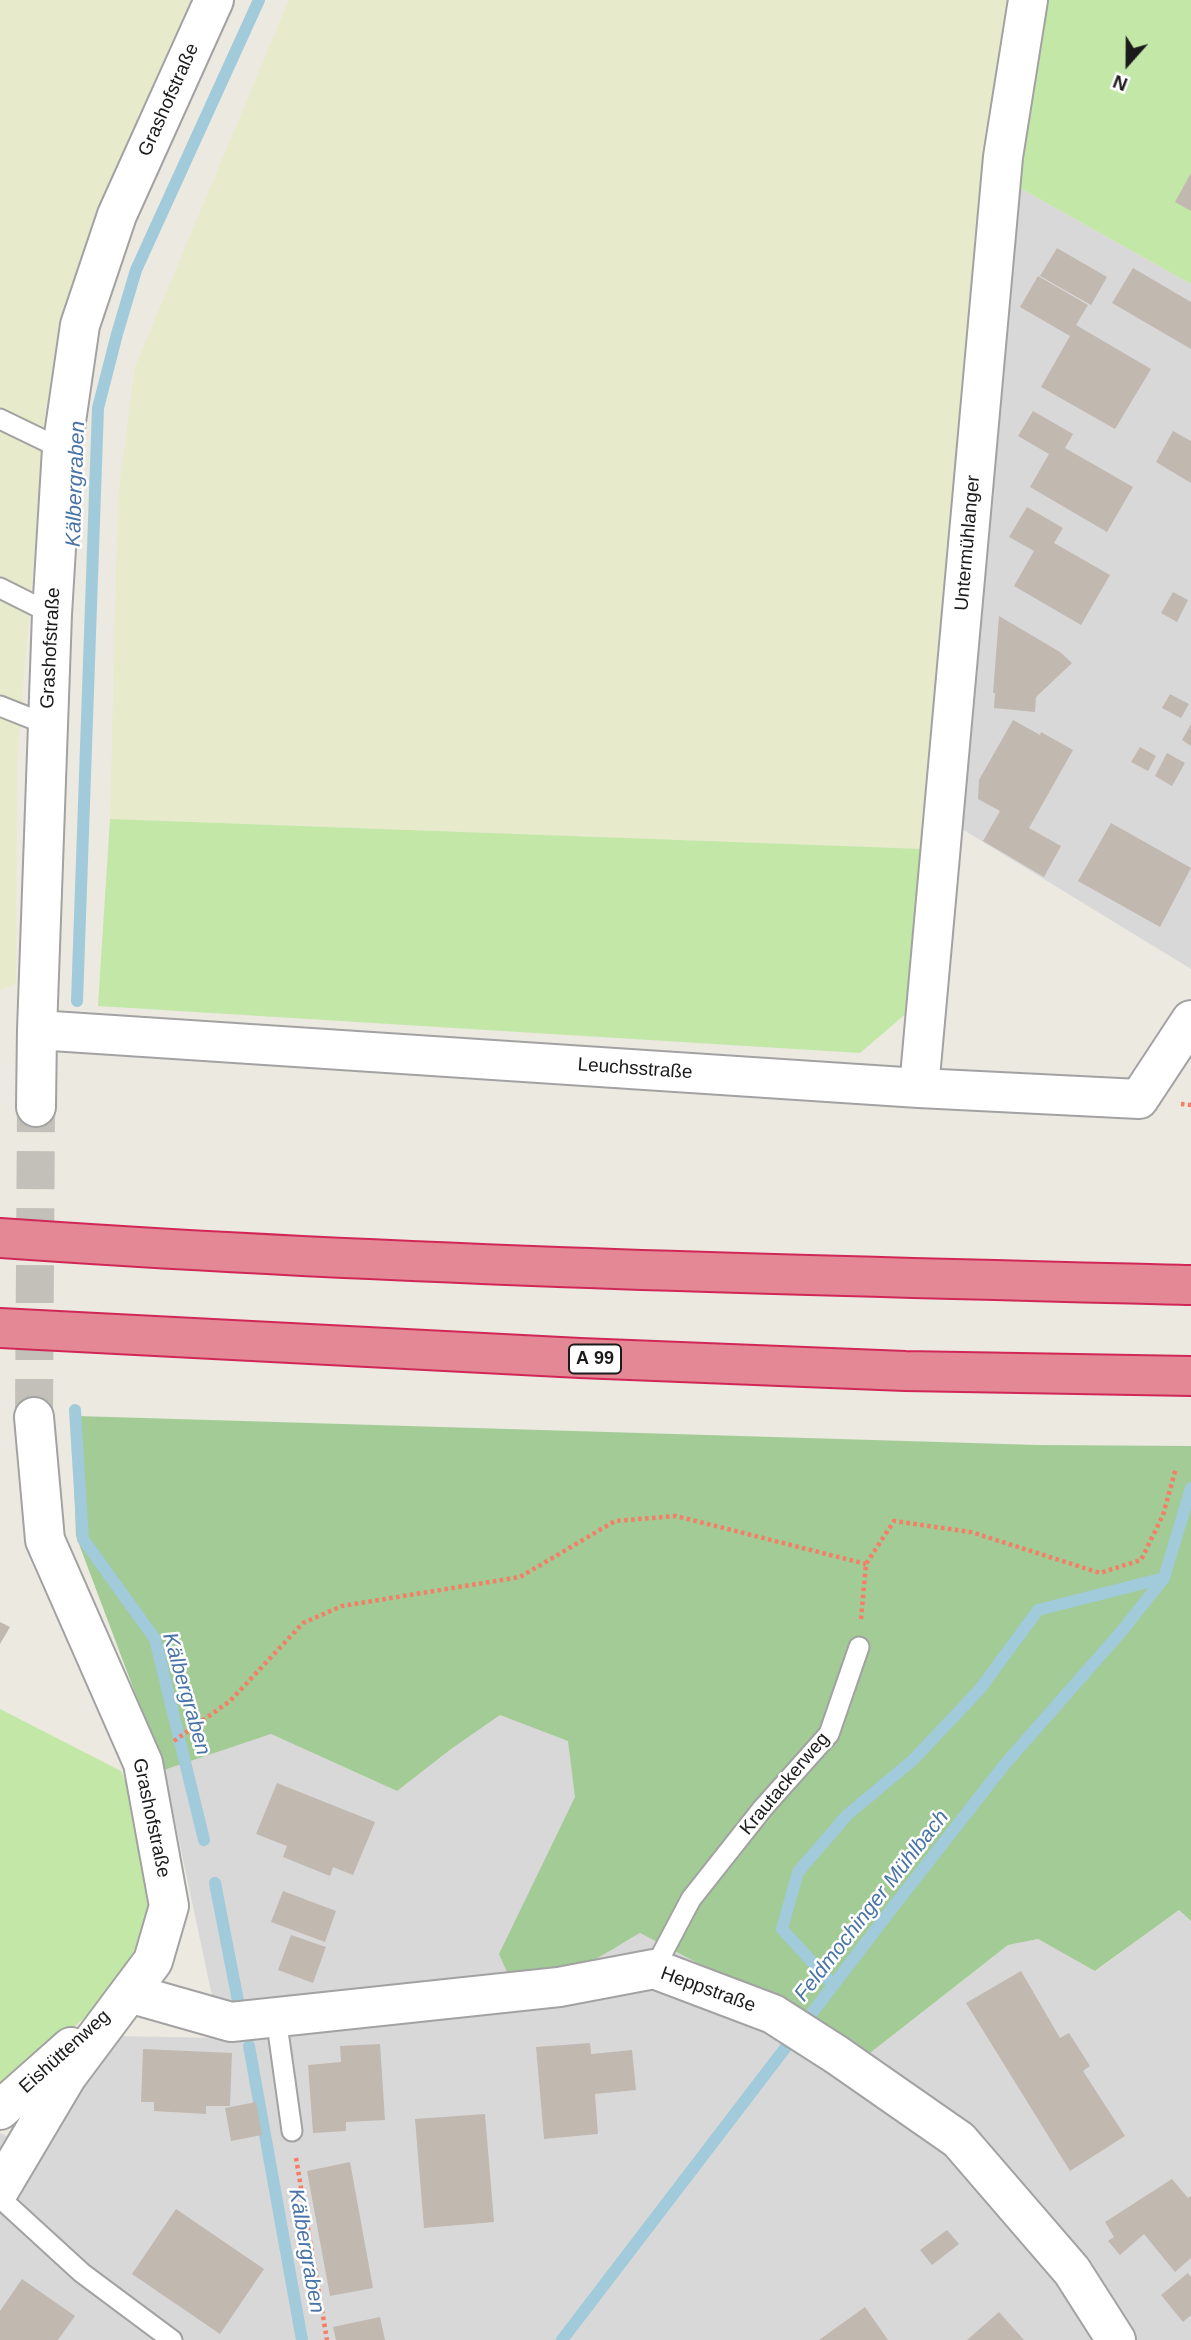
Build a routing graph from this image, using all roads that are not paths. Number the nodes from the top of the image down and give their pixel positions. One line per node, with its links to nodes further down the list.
1 (214, 0): 4 (street, Grashofstraße)
2 (1028, 0): 11 (street, Untermühlanger)
3 (0, 419): 4 (lane)
4 (62, 449): 6 (street, Grashofstraße)
5 (0, 589): 6 (lane)
6 (52, 614): 8 (street, Grashofstraße)
7 (0, 706): 8 (lane)
8 (48, 726): 10 (street, Grashofstraße)
9 (1191, 1020): 11 (street, Leuchsstraße)
10 (37, 1031): 11 (street, Leuchsstraße); 12 (street, Grashofstraße)
11 (919, 1087)
12 (36, 1107)
13 (0, 1238): 14 (highway)
14 (1191, 1285)
15 (0, 1328): 16 (highway, A 99)
16 (1191, 1376)
17 (34, 1417): 20 (street, Grashofstraße)
18 (859, 1647): 19 (lane, Krautackerweg)
19 (654, 1969): 21 (street, Heppstraße); 27 (street, Heppstraße)
20 (129, 1993): 21 (street, Heppstraße); 22 (street, Eishüttenweg); 24 (street, Grashofstraße)
21 (276, 2017): 23 (lane)
22 (0, 2110)
23 (292, 2131)
24 (0, 2189)
25 (0, 2198): 26 (lane)
26 (173, 2340)
27 (1116, 2340)

